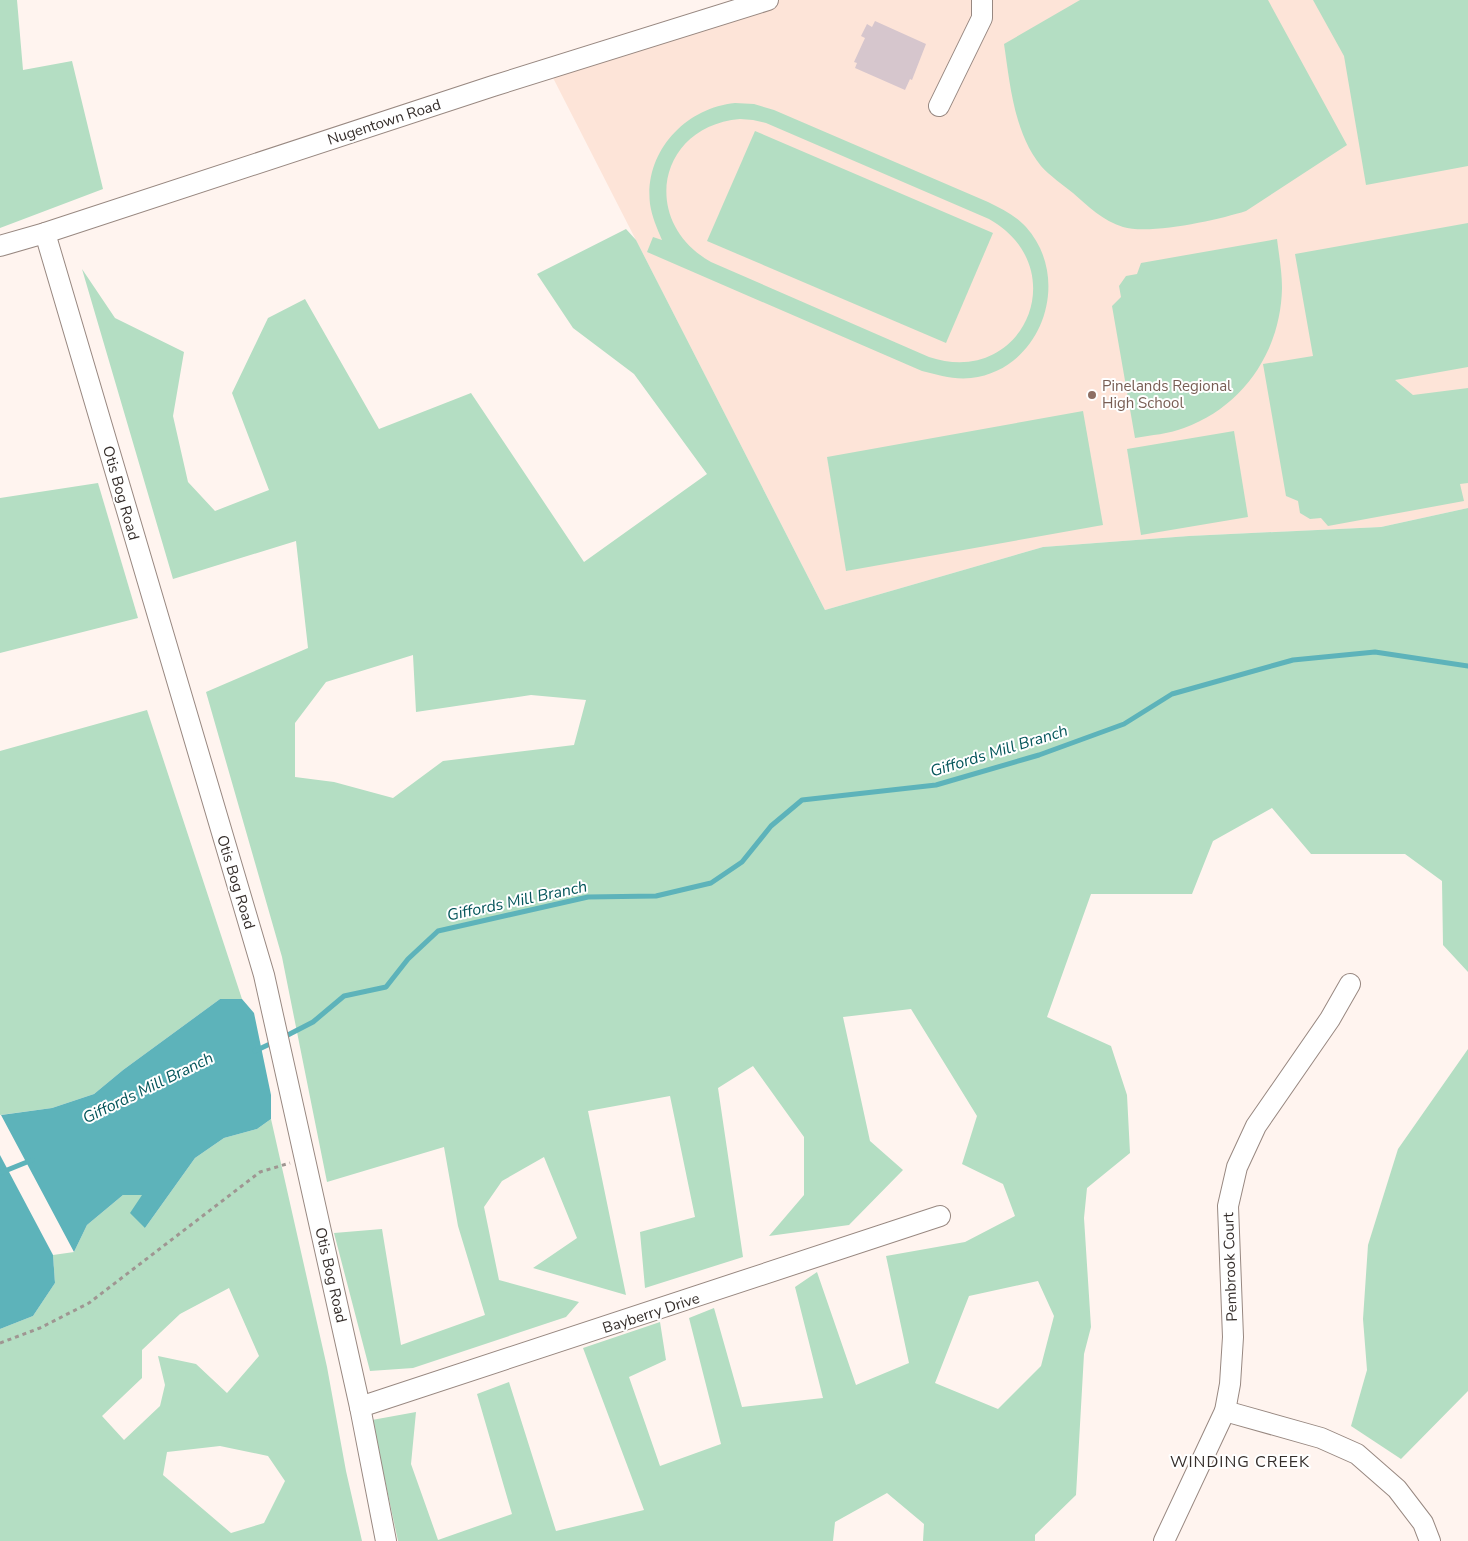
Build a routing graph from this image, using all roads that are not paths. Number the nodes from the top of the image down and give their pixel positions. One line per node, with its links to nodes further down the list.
1 (768, 0): 4 (street, Nugentown Road)
2 (982, 0): 3 (street)
3 (939, 106)
4 (45, 233): 5 (street, Nugentown Road); 8 (street, Otis Bog Road)
5 (0, 246)
6 (1350, 984): 9 (street, Pembrook Court)
7 (940, 1216): 8 (street, Bayberry Drive)
8 (360, 1408): 10 (street, Otis Bog Road)
9 (1225, 1411): 11 (street, Pembrook Court); 12 (street)
10 (386, 1541)
11 (1164, 1541)
12 (1430, 1541)

